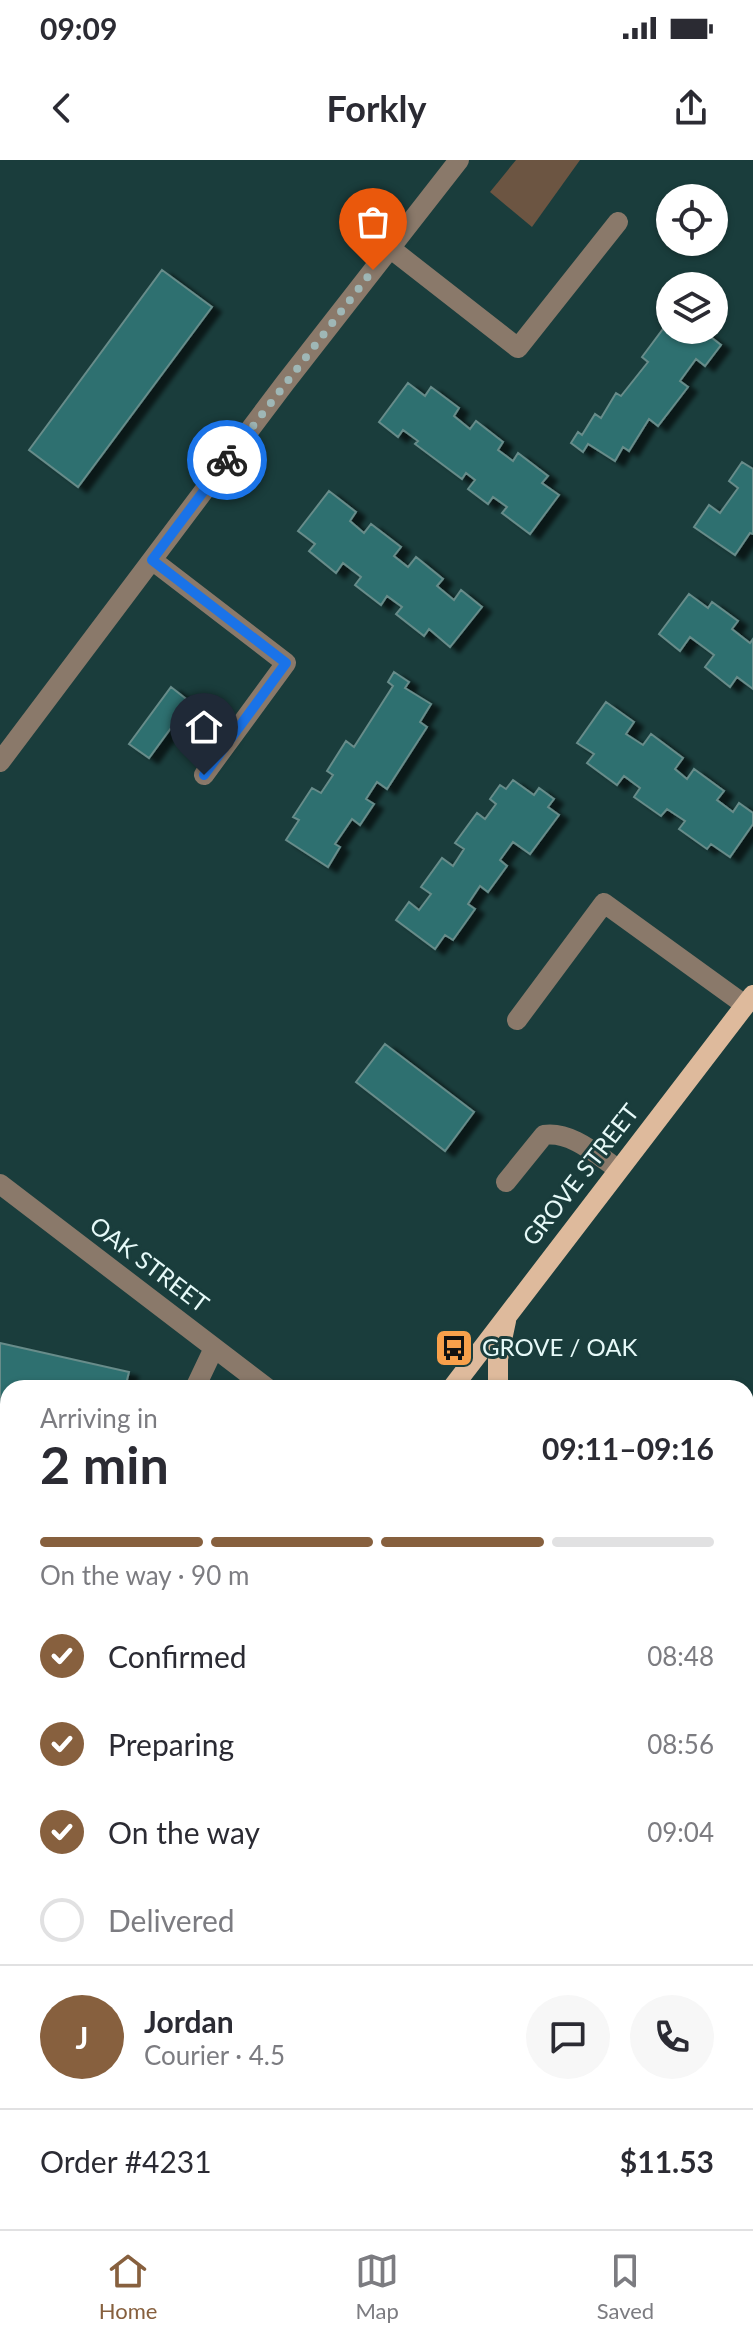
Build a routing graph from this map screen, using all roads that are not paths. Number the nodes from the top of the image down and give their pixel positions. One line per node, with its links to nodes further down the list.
1 (459, 160): 3 (street)
2 (618, 222): 3 (street)
3 (390, 248): 4 (street)
4 (152, 560): 5 (street); 6 (street)
5 (0, 762)
6 (204, 775)
7 (749, 1000): 8 (street); 9 (main road, GROVE STREET)
8 (517, 1020)
9 (618, 1169): 10 (street); 12 (main road, GROVE STREET)
10 (506, 1182)
11 (0, 1184): 13 (street, OAK STREET)
12 (507, 1315): 16 (main road, GROVE STREET); 17 (main road)
13 (214, 1348): 14 (street); 15 (street, OAK STREET)
14 (199, 1380)
15 (256, 1380)
16 (458, 1380)
17 (498, 1380)

